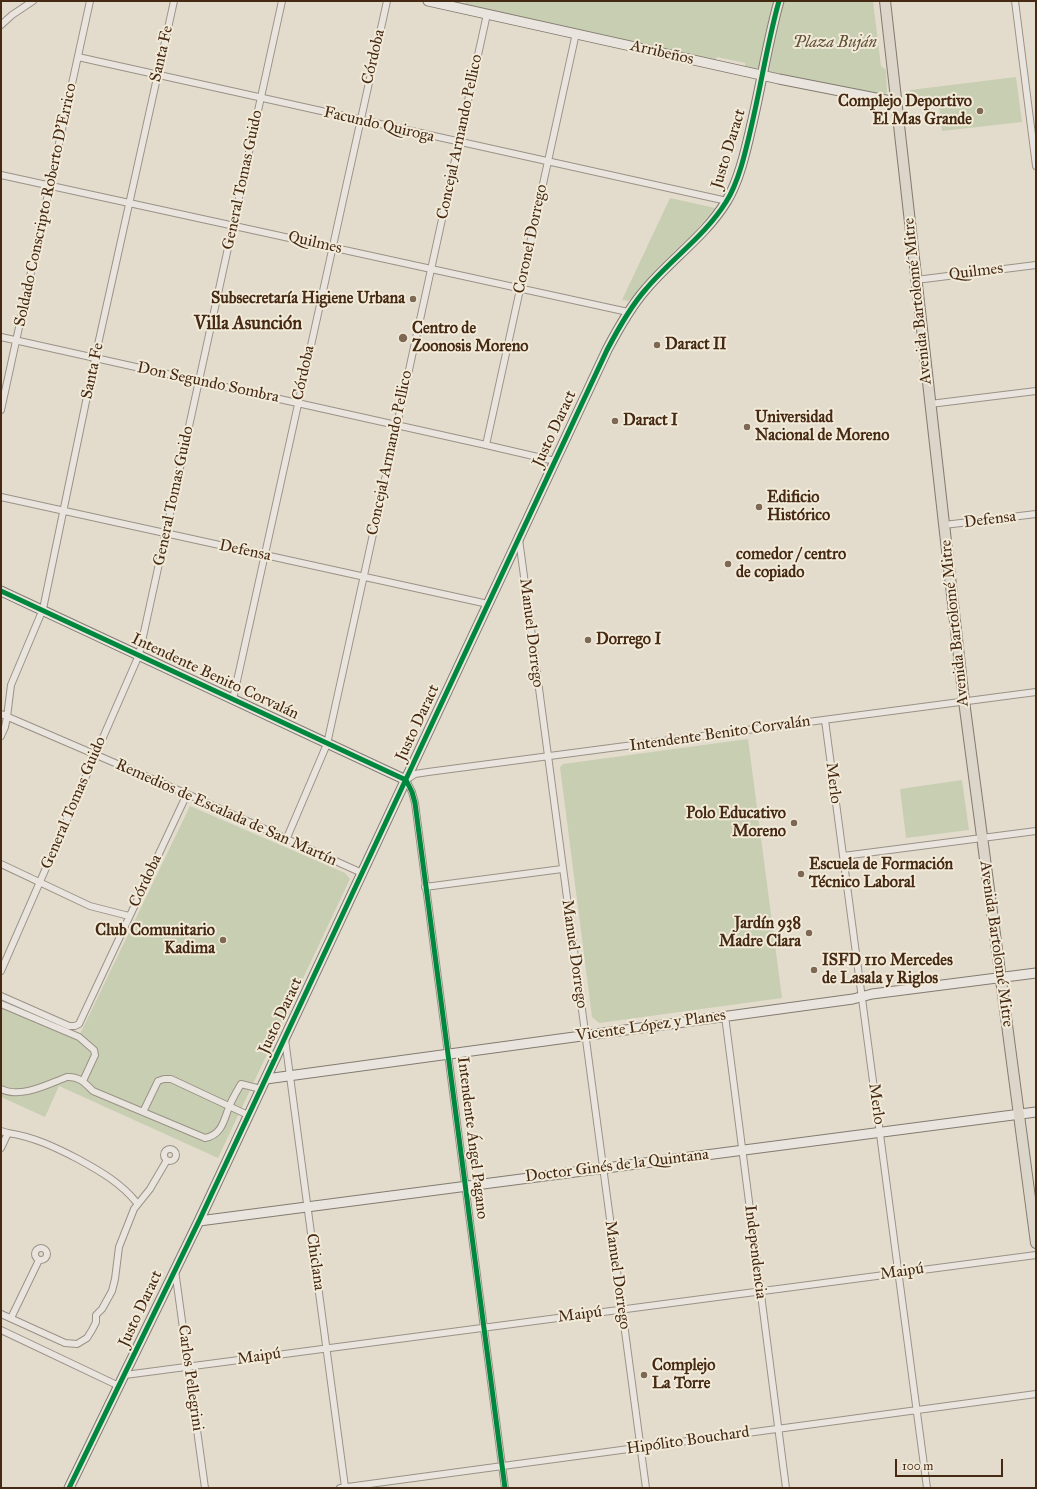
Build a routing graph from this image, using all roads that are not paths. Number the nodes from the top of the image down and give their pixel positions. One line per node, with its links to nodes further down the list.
1 (33, 1): 12 (street)
2 (90, 1): 14 (street, Soldado Conscripto Roberto D'Errico)
3 (174, 1): 15 (street, Santa Fe)
4 (282, 1): 17 (street, General Tomas Guido)
5 (387, 1): 19 (street, Córdoba)
6 (428, 1): 10 (street, Arribeños)
7 (779, 1): 16 (street, Justo Daract)
8 (885, 1): 18 (main road, Avenida Bartolomé Mitre)
9 (1015, 1): 22 (street)
10 (460, 5): 11 (street, Arribeños)
11 (487, 14): 13 (street, Arribeños); 20 (street, Concejal Armando Pellico)
12 (1, 25)
13 (576, 33): 16 (street, Arribeños); 21 (street, Coronel Dorrego)
14 (78, 57): 15 (street, Facundo Quiroga); 24 (street, Soldado Conscripto Roberto D'Errico)
15 (157, 75): 17 (street, Facundo Quiroga); 26 (street, Santa Fe)
16 (763, 75): 18 (street, Arribeños); 25 (street, Justo Daract)
17 (261, 98): 19 (street, Facundo Quiroga); 27 (street, General Tomas Guido)
18 (896, 102): 31 (main road, Avenida Bartolomé Mitre)
19 (360, 120): 20 (street, Facundo Quiroga); 28 (street, Córdoba)
20 (459, 142): 21 (street, Facundo Quiroga); 30 (street, Concejal Armando Pellico)
21 (548, 162): 25 (street, Facundo Quiroga); 32 (street, Coronel Dorrego)
22 (1036, 166)
23 (1, 175): 24 (street, Quilmes)
24 (50, 185): 26 (street, Quilmes); 35 (street, Soldado Conscripto Roberto D'Errico)
25 (727, 201): 33 (street, Justo Daract)
26 (129, 202): 27 (street, Quilmes); 36 (street, Santa Fe)
27 (233, 225): 28 (street, Quilmes); 37 (street, General Tomas Guido)
28 (332, 247): 30 (street, Quilmes); 39 (street, Córdoba)
29 (1036, 264): 31 (street, Quilmes)
30 (431, 269): 32 (street, Quilmes); 42 (street, Concejal Armando Pellico)
31 (916, 280): 40 (main road, Avenida Bartolomé Mitre)
32 (520, 289): 33 (street, Quilmes); 43 (street, Coronel Dorrego)
33 (628, 312): 44 (street, Justo Daract)
34 (1, 337): 35 (street, Don Segundo Sombra)
35 (16, 341): 36 (street, Don Segundo Sombra); 41 (street, Soldado Conscripto Roberto D'Errico)
36 (95, 358): 37 (street, Don Segundo Sombra); 46 (street, Santa Fe)
37 (199, 380): 39 (street, Don Segundo Sombra); 49 (street, General Tomas Guido)
38 (1036, 390): 40 (street)
39 (298, 402): 42 (street, Don Segundo Sombra); 51 (street, Córdoba)
40 (930, 404): 48 (main road, Avenida Bartolomé Mitre)
41 (1, 410)
42 (397, 424): 43 (street, Don Segundo Sombra); 52 (street, Concejal Armando Pellico)
43 (486, 445): 44 (street, Don Segundo Sombra)
44 (555, 461): 50 (street, Justo Daract)
45 (1, 497): 46 (street, Defensa)
46 (63, 511): 49 (street, Defensa); 55 (street, Santa Fe)
47 (1036, 514): 48 (street, Defensa)
48 (944, 525): 59 (main road, Avenida Bartolomé Mitre)
49 (166, 533): 51 (street, Defensa); 56 (street, General Tomas Guido)
50 (519, 539): 54 (street, Justo Daract); 65 (street, Manuel Dorrego)
51 (264, 555): 52 (street, Defensa); 58 (street, Córdoba)
52 (363, 577): 54 (street, Defensa); 63 (street, Concejal Armando Pellico)
53 (1, 591): 55 (street, Intendente Benito Corvalán)
54 (488, 604): 66 (street, Justo Daract)
55 (43, 609): 56 (street, Intendente Benito Corvalán); 60 (street, Santa Fe)
56 (139, 655): 58 (street, Intendente Benito Corvalán); 64 (street, General Tomas Guido)
57 (1036, 692): 59 (street, Intendente Benito Corvalán)
58 (233, 699): 63 (street, Intendente Benito Corvalán)
59 (964, 701): 61 (street, Intendente Benito Corvalán); 69 (main road, Avenida Bartolomé Mitre)
60 (4, 716): 62 (street, Santa Fe); 64 (street, Remedios de Escalada de San Martín)
61 (825, 720): 65 (street, Intendente Benito Corvalán); 71 (street, Merlo)
62 (1, 736)
63 (327, 744): 66 (street, Intendente Benito Corvalán); 70 (street, Concejal Armando Pellico)
64 (95, 755): 67 (street, Remedios de Escalada de San Martín); 75 (street, General Tomas Guido)
65 (547, 756): 66 (street, Intendente Benito Corvalán); 73 (street, Manuel Dorrego)
66 (406, 780): 74 (street, Justo Daract); 76 (street, Intendente Ángel Pagano)
67 (187, 794): 70 (street, Remedios de Escalada de San Martín); 77 (street, Córdoba)
68 (1036, 831): 69 (street)
69 (981, 838): 71 (street); 80 (main road, Avenida Bartolomé Mitre)
70 (286, 840): 74 (street, Remedios de Escalada de San Martín)
71 (843, 856): 82 (street, Merlo)
72 (1, 864): 75 (street)
73 (562, 870): 76 (street); 85 (street, Manuel Dorrego)
74 (362, 873): 86 (street, Justo Daract)
75 (40, 882): 77 (street); 78 (street, General Tomas Guido)
76 (425, 887): 87 (street, Intendente Ángel Pagano)
77 (129, 916): 81 (street, Córdoba)
78 (1, 971)
79 (1036, 973): 80 (street, Vicente López y Planes)
80 (1000, 978): 82 (street, Vicente López y Planes); 96 (main road, Avenida Bartolomé Mitre)
81 (1, 996)
82 (862, 997): 84 (street, Vicente López y Planes); 100 (street, Merlo)
83 (1, 1004): 90 (street)
84 (725, 1016): 85 (street, Vicente López y Planes); 102 (street, Independencia)
85 (585, 1035): 87 (street, Vicente López y Planes); 104 (street, Manuel Dorrego)
86 (285, 1038): 88 (street, Chiclana); 89 (street, Justo Daract)
87 (447, 1054): 88 (street, Vicente López y Planes); 105 (street, Intendente Ángel Pagano)
88 (290, 1075): 89 (street, Vicente López y Planes); 107 (street, Chiclana)
89 (266, 1079): 91 (street, Justo Daract)
90 (84, 1081): 92 (street); 94 (street)
91 (260, 1089): 93 (street); 97 (street, Justo Daract)
92 (1, 1090)
93 (229, 1106): 94 (street); 94 (street); 97 (street)
94 (143, 1112)
95 (1036, 1112): 96 (street, Doctor Ginés de la Quintana)
96 (1018, 1114): 100 (street, Doctor Ginés de la Quintana); 109 (main road, Avenida Bartolomé Mitre)
97 (248, 1115): 108 (street, Justo Daract)
98 (1, 1131): 99 (street)
99 (8, 1132): 101 (street); 106 (street)
100 (880, 1132): 102 (street, Doctor Ginés de la Quintana); 113 (street, Merlo)
101 (1, 1148)
102 (742, 1150): 104 (street, Doctor Ginés de la Quintana); 114 (street, Independencia)
103 (167, 1160): 106 (street)
104 (602, 1168): 105 (street, Doctor Ginés de la Quintana); 115 (street, Manuel Dorrego)
105 (465, 1186): 107 (street, Doctor Ginés de la Quintana); 118 (street, Intendente Ángel Pagano)
106 (137, 1203): 117 (street)
107 (307, 1207): 108 (street, Doctor Ginés de la Quintana); 120 (street, Chiclana)
108 (198, 1221): 112 (street, Justo Daract)
109 (1036, 1243)
110 (1036, 1254): 113 (street, Maipú)
111 (39, 1260): 117 (street)
112 (175, 1267): 121 (street, Carlos Pellegrini); 122 (street, Justo Daract)
113 (898, 1273): 114 (street, Maipú); 125 (street, Merlo)
114 (760, 1291): 115 (street, Maipú); 126 (street, Independencia)
115 (621, 1309): 118 (street, Maipú); 127 (street, Manuel Dorrego)
116 (1, 1314): 117 (street)
117 (11, 1318)
118 (483, 1327): 120 (street, Maipú); 128 (street, Intendente Ángel Pagano)
119 (1, 1330): 123 (street)
120 (326, 1348): 121 (street, Maipú); 132 (street, Chiclana)
121 (189, 1366): 122 (street, Maipú); 131 (street, Carlos Pellegrini)
122 (125, 1375): 123 (street, Justo Daract)
123 (119, 1386): 130 (street, Justo Daract)
124 (1036, 1394): 125 (street, Hipólito Bouchard)
125 (917, 1410): 126 (street, Hipólito Bouchard); 136 (street, Merlo)
126 (778, 1429): 127 (street, Hipólito Bouchard); 135 (street, Independencia)
127 (640, 1448): 128 (street, Hipólito Bouchard); 134 (street, Manuel Dorrego)
128 (502, 1466): 129 (street, Hipólito Bouchard); 133 (street, Intendente Ángel Pagano)
129 (362, 1486): 132 (street, Hipólito Bouchard)
130 (69, 1488)
131 (205, 1488)
132 (342, 1488)
133 (505, 1488)
134 (646, 1488)
135 (786, 1488)
136 (927, 1488)

